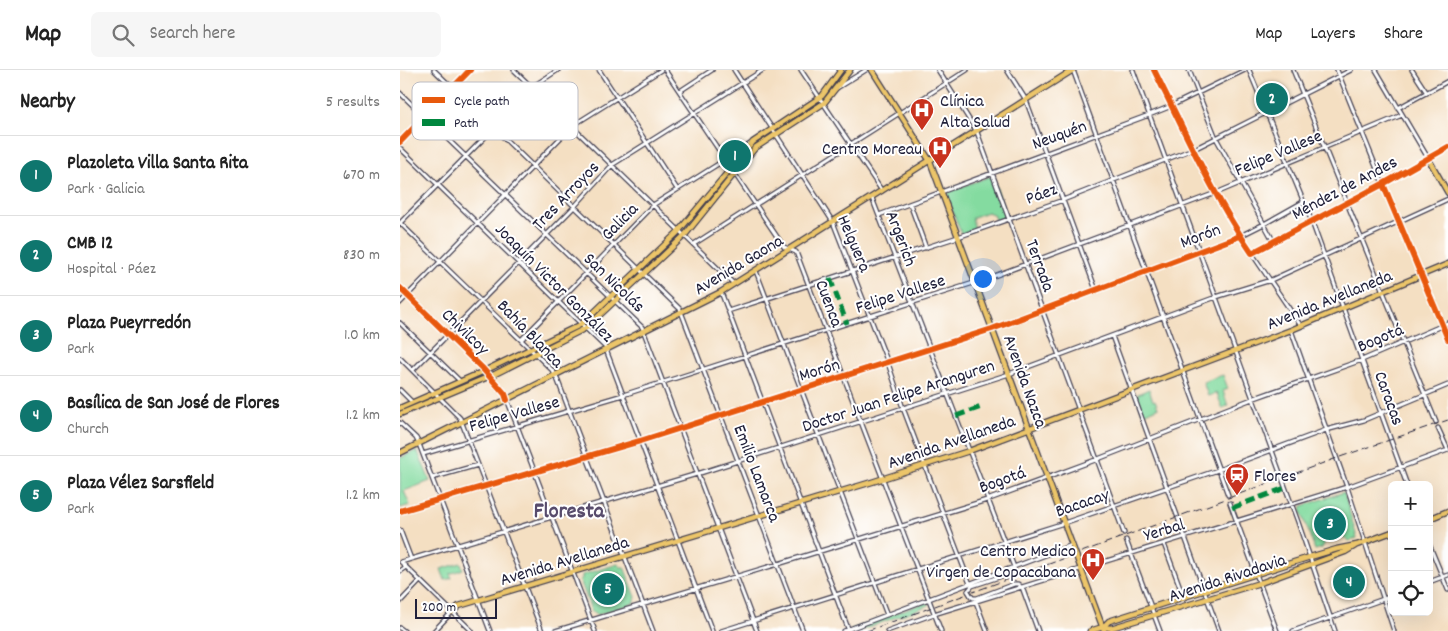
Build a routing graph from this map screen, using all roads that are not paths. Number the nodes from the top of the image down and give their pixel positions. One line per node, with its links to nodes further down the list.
1 (434, 70): 32 (street, Emilio Lamarca)
2 (470, 70): 33 (street)
3 (514, 70): 34 (street)
4 (558, 70): 35 (street)
5 (599, 70): 44 (street)
6 (661, 70): 44 (street)
7 (665, 70): 39 (street, Cuenca)
8 (712, 70): 39 (street)
9 (734, 70): 36 (street, Helguera)
10 (763, 70): 36 (street, Tres Arroyos)
11 (801, 70): 45 (street, Argerich)
12 (841, 70): 45 (main road)
13 (850, 70): 38 (main road)
14 (866, 70): 38 (street)
15 (872, 70): 53 (main road, Avenida Nazca)
16 (938, 70): 37 (street, Terrada)
17 (967, 70): 37 (street)
18 (1008, 70): 46 (street)
19 (1073, 70): 46 (main road, Avenida Gaona); 62 (street)
20 (1134, 70): 54 (street)
21 (1154, 70): 49 (street)
22 (1189, 70): 40 (street)
23 (1245, 70): 40 (street, Neuquén)
24 (1249, 70): 51 (street, Caracas)
25 (1293, 70): 43 (street)
26 (1337, 70): 30 (street)
27 (1351, 70): 30 (street, Páez)
28 (1376, 70): 50 (street)
29 (1412, 70): 41 (street)
30 (1339, 76): 43 (street, Páez); 61 (street)
31 (1448, 81): 41 (street)
32 (447, 82)
33 (459, 82)
34 (527, 82)
35 (540, 82)
36 (743, 83): 52 (street, Tres Arroyos); 58 (street, Helguera)
37 (946, 83): 53 (street); 60 (street, Terrada)
38 (836, 88): 47 (main road)
39 (680, 91): 52 (street, Cuenca)
40 (1198, 92): 49 (street, Neuquén); 63 (street)
41 (1427, 92): 50 (street)
42 (400, 93): 48 (street, San Nicolás)
43 (1303, 94): 51 (street, Páez); 74 (street)
44 (617, 98): 56 (street); 70 (street)
45 (820, 98): 47 (street, Argerich); 58 (main road)
46 (1026, 100): 60 (main road, Avenida Gaona); 76 (street)
47 (824, 103): 58 (main road); 71 (street, Argerich)
48 (412, 104)
49 (1171, 105): 54 (street, Neuquén); 75 (street)
50 (1398, 108): 55 (street)
51 (1267, 112): 63 (street, Páez); 82 (street, Caracas)
52 (694, 114): 70 (street, Tres Arroyos); 79 (street, Cuenca)
53 (900, 114): 71 (street); 81 (main road, Avenida Nazca)
54 (1149, 114): 62 (street, Neuquén); 80 (street)
55 (1402, 115): 61 (street, Felipe Vallese); 78 (street)
56 (578, 122)
57 (412, 130): 68 (street)
58 (774, 131): 69 (main road); 86 (main road); 88 (street, Helguera)
59 (578, 132): 83 (street)
60 (977, 132): 81 (main road, Avenida Gaona); 87 (street, Terrada)
61 (1362, 132): 74 (street, Felipe Vallese); 91 (street)
62 (1096, 134): 76 (street, Neuquén); 89 (street)
63 (1216, 138): 75 (street, Páez); 90 (street)
64 (449, 140): 77 (street, San Nicolás)
65 (482, 140): 77 (street)
66 (506, 140): 84 (street, Emilio Lamarca)
67 (559, 140): 84 (street)
68 (400, 142)
69 (753, 142): 79 (street, Galicia); 85 (main road)
70 (647, 143): 83 (street, Tres Arroyos); 93 (street)
71 (851, 145): 88 (street); 94 (street, Argerich)
72 (1448, 146): 78 (street, Méndez de Andes)
73 (400, 148): 92 (street, Joaquín Victor González)
74 (1324, 148): 82 (street, Felipe Vallese); 103 (street)
75 (1193, 150): 80 (street, Páez); 96 (street)
76 (1046, 153): 87 (street, Neuquén); 101 (street)
77 (465, 156): 92 (street); 98 (street, San Nicolás)
78 (1428, 158): 91 (street, Méndez de Andes); 97 (main road)
79 (725, 159): 85 (street, Cuenca); 93 (street, Galicia)
80 (1166, 160): 89 (street, Páez); 107 (street)
81 (930, 161): 94 (main road, Avenida Gaona); 95 (main road, Avenida Nazca)
82 (1288, 163): 90 (street, Felipe Vallese); 102 (street, Caracas)
83 (612, 165): 105 (street); 108 (street, Tres Arroyos)
84 (534, 167): 98 (street); 108 (street, Emilio Lamarca)
85 (731, 168): 86 (street, Cuenca); 118 (main road)
86 (734, 173): 106 (street, Cuenca); 120 (main road)
87 (993, 173): 95 (street, Neuquén); 110 (street, Terrada)
88 (803, 174): 106 (street); 111 (street, Helguera)
89 (1113, 180): 101 (street, Páez); 117 (street)
90 (1241, 182): 96 (street, Felipe Vallese); 116 (street)
91 (1383, 184): 103 (street, Méndez de Andes); 113 (street)
92 (437, 185): 114 (street); 115 (street, Joaquín Victor González)
93 (677, 189): 105 (street, Galicia)
94 (882, 192): 99 (main road, Avenida Gaona)
95 (942, 193): 104 (street, Neuquén); 122 (main road, Avenida Nazca)
96 (1216, 193): 107 (street, Felipe Vallese); 121 (street)
97 (1448, 194)
98 (506, 195): 115 (street); 119 (street, San Nicolás)
99 (872, 198): 109 (street, Argerich); 111 (main road, Avenida Gaona)
100 (1448, 199): 113 (street, Doctor Juan Felipe Aranguren)
101 (1063, 200): 110 (street, Páez); 126 (street)
102 (1303, 202): 112 (street, Caracas); 116 (street, Morón)
103 (1346, 203): 112 (street, Méndez de Andes); 123 (street)
104 (910, 204): 109 (street, Neuquén); 128 (street)
105 (653, 205): 118 (street); 127 (street, Galicia)
106 (755, 205): 125 (street); 129 (street, Cuenca)
107 (1183, 205): 117 (street, Felipe Vallese); 130 (street)
108 (575, 206): 119 (street, Tres Arroyos); 127 (street, Emilio Lamarca)
109 (879, 215): 133 (street, Argerich)
110 (1010, 219): 122 (street, Páez); 136 (street, Terrada)
111 (833, 222): 129 (main road, Avenida Gaona); 140 (street, Helguera)
112 (1312, 222): 124 (street, Méndez de Andes); 132 (street, Caracas)
113 (1399, 222): 123 (street, Doctor Juan Felipe Aranguren); 144 (street)
114 (400, 223): 134 (street, Bahía Blanca)
115 (478, 223): 134 (street); 135 (street, Joaquín Victor González)
116 (1264, 224): 121 (street, Morón); 124 (street)
117 (1130, 226): 126 (street, Felipe Vallese); 141 (street)
118 (680, 230): 120 (street); 138 (main road)
119 (546, 234): 135 (street, Tres Arroyos); 143 (street, San Nicolás)
120 (685, 235): 125 (street); 142 (main road)
121 (1240, 236): 130 (street, Morón); 131 (street)
122 (958, 237): 128 (street, Páez); 146 (main road, Avenida Nazca)
123 (1361, 239): 132 (street, Doctor Juan Felipe Aranguren); 152 (street)
124 (1274, 242): 131 (street, Méndez de Andes)
125 (694, 244): 147 (street)
126 (1079, 244): 136 (street, Felipe Vallese); 150 (street)
127 (615, 245): 138 (street, Emilio Lamarca); 143 (street, Galicia)
128 (926, 248): 133 (street, Páez)
129 (790, 250): 139 (main road, Avenida Gaona); 148 (street, Cuenca)
130 (1199, 251): 141 (street, Morón); 155 (street)
131 (1252, 253): 145 (street)
132 (1324, 257): 145 (street, Doctor Juan Felipe Aranguren); 162 (street, Caracas)
133 (896, 258): 140 (street, Páez); 161 (street, Argerich)
134 (441, 262): 153 (street); 157 (street, Bahía Blanca)
135 (519, 263): 157 (street, Tres Arroyos); 159 (street, Joaquín Victor González)
136 (1026, 264): 146 (street, Felipe Vallese); 163 (street, Terrada)
137 (1448, 264): 144 (main road, Avenida Avellaneda)
138 (640, 268): 142 (street, Emilio Lamarca); 154 (main road)
139 (756, 271): 147 (main road, Avenida Gaona); 156 (street)
140 (852, 271): 148 (street, Páez); 167 (street, Helguera)
141 (1146, 271): 150 (street, Morón); 166 (street)
142 (644, 273): 158 (main road); 165 (street, Emilio Lamarca)
143 (587, 274): 154 (street, San Nicolás); 159 (street, Galicia)
144 (1421, 275): 152 (main road, Avenida Avellaneda); 171 (street)
145 (1271, 280): 155 (street, Doctor Juan Felipe Aranguren); 172 (street)
146 (975, 283): 161 (street, Felipe Vallese); 174 (main road, Avenida Nazca)
147 (735, 284): 151 (main road, Avenida Gaona)
148 (809, 285): 156 (street, Páez); 177 (street, Cuenca)
149 (400, 288): 153 (street, Chivilcoy)
150 (1096, 290): 163 (street, Morón)
151 (721, 292): 164 (street); 165 (main road, Avenida Gaona)
152 (1382, 292): 162 (main road, Avenida Avellaneda); 182 (street)
153 (408, 296): 160 (street); 178 (street, Chivilcoy)
154 (611, 296): 158 (street, San Nicolás); 170 (main road)
155 (1216, 297): 166 (street, Doctor Juan Felipe Aranguren); 187 (street)
156 (767, 299): 164 (street, Páez); 183 (street)
157 (481, 301): 178 (street, Tres Arroyos); 181 (street, Bahía Blanca)
158 (616, 301): 173 (main road); 176 (street, San Nicolás)
159 (559, 302): 170 (street, Joaquín Victor González); 181 (street, Galicia)
160 (400, 303)
161 (913, 303): 167 (street, Felipe Vallese); 185 (street, Argerich)
162 (1343, 309): 172 (main road, Avenida Avellaneda); 193 (street, Caracas)
163 (1043, 310): 174 (street, Morón); 190 (street, Terrada)
164 (728, 311): 191 (street)
165 (682, 312): 176 (main road, Avenida Gaona); 196 (street, Emilio Lamarca)
166 (1163, 316): 179 (street, Doctor Juan Felipe Aranguren); 198 (street)
167 (869, 317): 177 (street, Felipe Vallese); 194 (street, Helguera)
168 (400, 323): 188 (street)
169 (1448, 323): 171 (street, Bogotá)
170 (582, 324): 173 (street, Joaquín Victor González); 184 (main road)
171 (1442, 325): 180 (street); 182 (street, Bogotá)
172 (1301, 326): 175 (main road, Avenida Avellaneda)
173 (586, 328): 186 (street, Joaquín Victor González); 189 (main road)
174 (992, 329): 185 (street, Morón); 199 (main road, Avenida Nazca)
175 (1291, 330): 187 (main road, Avenida Avellaneda); 203 (street)
176 (644, 331): 186 (main road, Avenida Gaona); 205 (street, San Nicolás)
177 (826, 331): 183 (street, Felipe Vallese); 202 (street, Cuenca)
178 (449, 334): 188 (street, Tres Arroyos); 197 (street, Chivilcoy)
179 (1112, 336): 190 (street, Doctor Juan Felipe Aranguren); 209 (street)
180 (1448, 339)
181 (521, 340): 184 (street, Bahía Blanca)
182 (1404, 342): 193 (street, Bogotá); 212 (street)
183 (784, 344): 191 (street, Felipe Vallese); 208 (street)
184 (530, 349): 189 (street, Bahía Blanca); 197 (main road)
185 (930, 349): 194 (street, Morón); 211 (street, Argerich)
186 (606, 350): 201 (main road, Avenida Gaona); 213 (street, Joaquín Victor González)
187 (1235, 351): 198 (main road, Avenida Avellaneda); 215 (street)
188 (430, 353): 195 (street, Tres Arroyos); 204 (street)
189 (535, 354): 200 (main road); 201 (street, Bahía Blanca)
190 (1060, 355): 199 (street, Doctor Juan Felipe Aranguren); 221 (street, Terrada)
191 (745, 357): 196 (street, Felipe Vallese); 218 (street)
192 (400, 358): 195 (street)
193 (1362, 360): 203 (street, Bogotá); 223 (street, Caracas)
194 (888, 363): 202 (street, Morón); 220 (street, Helguera)
195 (413, 370): 210 (street)
196 (704, 370): 205 (street, Felipe Vallese); 225 (street, Emilio Lamarca)
197 (485, 371): 200 (street, Chivilcoy); 204 (main road)
198 (1182, 371): 209 (main road, Avenida Avellaneda); 226 (street)
199 (1009, 374): 211 (street, Doctor Juan Felipe Aranguren); 234 (main road, Avenida Nazca)
200 (490, 376): 214 (main road); 216 (street, Chivilcoy)
201 (555, 376): 216 (main road, Avenida Gaona); 222 (street, Bahía Blanca)
202 (844, 377): 208 (street, Morón); 228 (street, Cuenca)
203 (1308, 379): 215 (street, Bogotá); 235 (street)
204 (460, 382): 210 (main road)
205 (664, 383): 213 (street, Felipe Vallese); 232 (street, San Nicolás)
206 (1448, 385): 212 (street, Bacacay)
207 (400, 390): 217 (street)
208 (802, 390): 218 (street, Morón); 236 (street)
209 (1132, 390): 221 (main road, Avenida Avellaneda); 237 (street)
210 (435, 392): 214 (street); 217 (main road)
211 (948, 394): 220 (street, Doctor Juan Felipe Aranguren); 244 (street, Argerich)
212 (1425, 394): 223 (street, Bacacay); 229 (street)
213 (623, 395): 222 (street, Felipe Vallese); 239 (street, Joaquín Victor González)
214 (440, 397): 224 (main road); 227 (street)
215 (1252, 399): 226 (street, Bogotá); 242 (street)
216 (507, 400): 227 (main road, Avenida Gaona); 231 (street, Chivilcoy)
217 (412, 402): 219 (main road)
218 (762, 402): 225 (street, Morón); 241 (street)
219 (400, 408)
220 (903, 408): 228 (street, Doctor Juan Felipe Aranguren); 251 (street, Helguera)
221 (1079, 410): 234 (main road, Avenida Avellaneda); 248 (street, Terrada)
222 (569, 411): 231 (street, Felipe Vallese); 247 (street, Bahía Blanca)
223 (1381, 412): 235 (street, Bacacay); 252 (street, Caracas)
224 (400, 414)
225 (721, 415): 232 (street, Morón); 249 (street, Emilio Lamarca)
226 (1200, 419): 237 (street, Bogotá); 253 (street)
227 (462, 422): 238 (street); 240 (main road, Avenida Gaona)
228 (861, 422): 236 (street, Doctor Juan Felipe Aranguren); 257 (street, Cuenca)
229 (1436, 422)
230 (400, 423): 240 (street)
231 (517, 426): 238 (street, Felipe Vallese); 254 (street, Chivilcoy)
232 (680, 428): 239 (street, Morón); 255 (street, San Nicolás)
233 (1438, 428): 243 (street)
234 (1029, 429): 244 (main road, Avenida Avellaneda); 258 (main road, Avenida Nazca)
235 (1326, 430): 242 (street, Bacacay); 263 (street)
236 (819, 435): 241 (street, Doctor Juan Felipe Aranguren); 264 (street)
237 (1149, 439): 248 (street, Bogotá); 262 (street)
238 (469, 440): 246 (street, Felipe Vallese); 250 (street)
239 (640, 441): 247 (street, Morón); 261 (street, Joaquín Victor González)
240 (419, 444): 245 (main road, Avenida Gaona); 246 (street)
241 (779, 448): 249 (street, Doctor Juan Felipe Aranguren); 269 (street)
242 (1271, 450): 253 (street, Bacacay); 271 (street)
243 (1448, 450): 252 (street, Yerbal)
244 (969, 451): 251 (main road, Avenida Avellaneda); 267 (street, Argerich)
245 (400, 453)
246 (423, 454): 256 (street)
247 (587, 457): 254 (street, Morón); 268 (street, Bahía Blanca)
248 (1098, 459): 258 (street, Bogotá); 272 (street, Terrada)
249 (738, 461): 255 (street, Doctor Juan Felipe Aranguren); 276 (street, Emilio Lamarca)
250 (478, 465): 256 (street); 260 (street)
251 (925, 465): 257 (main road, Avenida Avellaneda); 275 (street, Helguera)
252 (1401, 468): 259 (street, Caracas); 263 (street, Yerbal)
253 (1218, 470): 262 (street, Bacacay); 265 (street)
254 (534, 472): 260 (street, Morón); 278 (street, Chivilcoy)
255 (698, 474): 261 (street, Doctor Juan Felipe Aranguren); 282 (street, San Nicolás)
256 (432, 478): 266 (street)
257 (883, 478): 264 (main road, Avenida Avellaneda); 281 (street, Cuenca)
258 (1047, 478): 267 (street, Bogotá); 280 (main road, Avenida Nazca)
259 (1406, 481)
260 (487, 486): 266 (street, Morón); 284 (street)
261 (657, 486): 268 (street, Doctor Juan Felipe Aranguren); 289 (street, Joaquín Victor González)
262 (1166, 487): 272 (street, Bacacay); 287 (street)
263 (1347, 487): 271 (street, Yerbal); 291 (street)
264 (840, 491): 269 (main road, Avenida Avellaneda); 288 (street)
265 (1228, 495)
266 (440, 500): 273 (street, Morón); 296 (street)
267 (988, 500): 275 (street, Bogotá); 292 (street, Argerich)
268 (603, 502): 278 (street, Doctor Juan Felipe Aranguren); 300 (street, Bahía Blanca)
269 (800, 502): 276 (main road, Avenida Avellaneda); 297 (street)
270 (1230, 503): 279 (street)
271 (1291, 504): 279 (street, Yerbal); 302 (street)
272 (1114, 505): 280 (street, Bacacay); 285 (street, Terrada)
273 (400, 511)
274 (1448, 511): 277 (main road)
275 (943, 513): 281 (street, Bogotá); 301 (street, Helguera)
276 (759, 516): 282 (main road, Avenida Avellaneda); 305 (street, Emilio Lamarca)
277 (1433, 517)
278 (551, 518): 284 (street, Doctor Juan Felipe Aranguren); 312 (street, Chivilcoy)
279 (1237, 522): 287 (street, Yerbal); 313 (street)
280 (1064, 523): 292 (street, Bacacay); 294 (main road, Avenida Nazca)
281 (901, 526): 288 (street, Bogotá); 310 (street, Cuenca)
282 (718, 528): 289 (main road, Avenida Avellaneda); 315 (street, San Nicolás)
283 (400, 530): 303 (street)
284 (504, 532): 296 (street, Doctor Juan Felipe Aranguren); 322 (street)
285 (1124, 533)
286 (1388, 533): 291 (main road, Avenida Rivadavia)
287 (1185, 537): 293 (street, Yerbal); 326 (street)
288 (858, 539): 297 (street, Bogotá); 320 (street)
289 (678, 540): 300 (main road, Avenida Avellaneda); 324 (street, Joaquín Victor González)
290 (1126, 540): 298 (street)
291 (1364, 542): 295 (main road, Avenida Rivadavia); 332 (street)
292 (1005, 543): 301 (street, Bacacay); 307 (street, Argerich)
293 (1164, 544): 298 (street, Yerbal); 329 (street)
294 (1072, 545): 307 (street); 309 (main road, Avenida Nazca)
295 (1357, 545): 302 (main road, Avenida Rivadavia); 306 (main road, Avenida Rivadavia)
296 (458, 546): 303 (street, Doctor Juan Felipe Aranguren); 333 (street)
297 (819, 552): 305 (street, Bogotá); 327 (street)
298 (1131, 553): 309 (street, Yerbal); 338 (street)
299 (1433, 553): 316 (street)
300 (624, 556): 312 (main road, Avenida Avellaneda); 336 (street, Bahía Blanca)
301 (959, 557): 310 (street, Bacacay); 321 (street, Helguera)
302 (1310, 557): 306 (street); 313 (main road, Avenida Rivadavia)
303 (411, 559): 304 (street, Doctor Juan Felipe Aranguren)
304 (400, 561): 308 (street)
305 (778, 564): 315 (street, Bogotá); 337 (street, Emilio Lamarca)
306 (1312, 564): 319 (main road, Avenida Rivadavia); 343 (street)
307 (1014, 567): 321 (street); 323 (street, bridge)
308 (406, 568): 311 (street); 317 (street)
309 (1081, 569): 323 (street, Yerbal); 347 (main road, Avenida Nazca)
310 (917, 570): 320 (street, Bacacay); 330 (street, Cuenca)
311 (400, 571)
312 (572, 571): 322 (main road, Avenida Avellaneda); 344 (street, Chivilcoy)
313 (1257, 575): 319 (street); 326 (main road, Avenida Rivadavia)
314 (1448, 575): 316 (street)
315 (737, 576): 324 (street, Bogotá); 345 (street, San Nicolás)
316 (1443, 577): 318 (street); 325 (street)
317 (420, 581): 334 (street); 339 (street)
318 (1433, 581)
319 (1260, 582): 331 (main road, Avenida Rivadavia); 369 (street)
320 (875, 583): 327 (street, Bacacay); 341 (street)
321 (970, 584): 330 (street)
322 (525, 586): 333 (main road, Avenida Avellaneda); 354 (street)
323 (1022, 587): 335 (street, Yerbal); 365 (street)
324 (696, 589): 336 (street, Bogotá); 358 (street, Joaquín Victor González)
325 (1448, 590)
326 (1204, 591): 329 (main road, Avenida Rivadavia); 331 (street)
327 (836, 595): 337 (street, Bacacay); 348 (street)
328 (1388, 597): 332 (street)
329 (1184, 598): 338 (main road, Avenida Rivadavia)
330 (928, 599): 340 (street, Cuenca); 341 (street)
331 (1207, 599): 342 (main road, Avenida Rivadavia); 368 (street)
332 (1382, 599): 343 (street); 372 (street)
333 (478, 600): 339 (main road, Avenida Avellaneda); 353 (street)
334 (400, 602)
335 (976, 602): 340 (street, Yerbal); 364 (street)
336 (642, 604): 344 (street, Bogotá); 357 (street, Bahía Blanca)
337 (794, 608): 345 (street, Bacacay); 361 (street, Emilio Lamarca)
338 (1152, 608): 342 (street); 347 (main road, Avenida Rivadavia)
339 (452, 612): 351 (street); 352 (street)
340 (934, 614): 349 (street, Yerbal); 363 (street, Cuenca)
341 (887, 615): 348 (street)
342 (1154, 615): 347 (main road, Avenida Rivadavia); 367 (street)
343 (1331, 617): 370 (street); 371 (street)
344 (590, 620): 355 (street, Bogotá); 356 (street, Chivilcoy)
345 (754, 621): 359 (street, Bacacay); 360 (street, San Nicolás)
346 (400, 628): 350 (street)
347 (1104, 629): 366 (main road, Avenida Rivadavia)
348 (847, 630)
349 (892, 630): 362 (street, Yerbal)
350 (404, 631)
351 (434, 631)
352 (472, 631)
353 (490, 631)
354 (542, 631)
355 (555, 631)
356 (594, 631)
357 (653, 631)
358 (712, 631)
359 (720, 631)
360 (758, 631)
361 (803, 631)
362 (887, 631)
363 (940, 631)
364 (987, 631)
365 (1038, 631)
366 (1090, 631)
367 (1160, 631)
368 (1219, 631)
369 (1277, 631)
370 (1294, 631)
371 (1335, 631)
372 (1394, 631)

